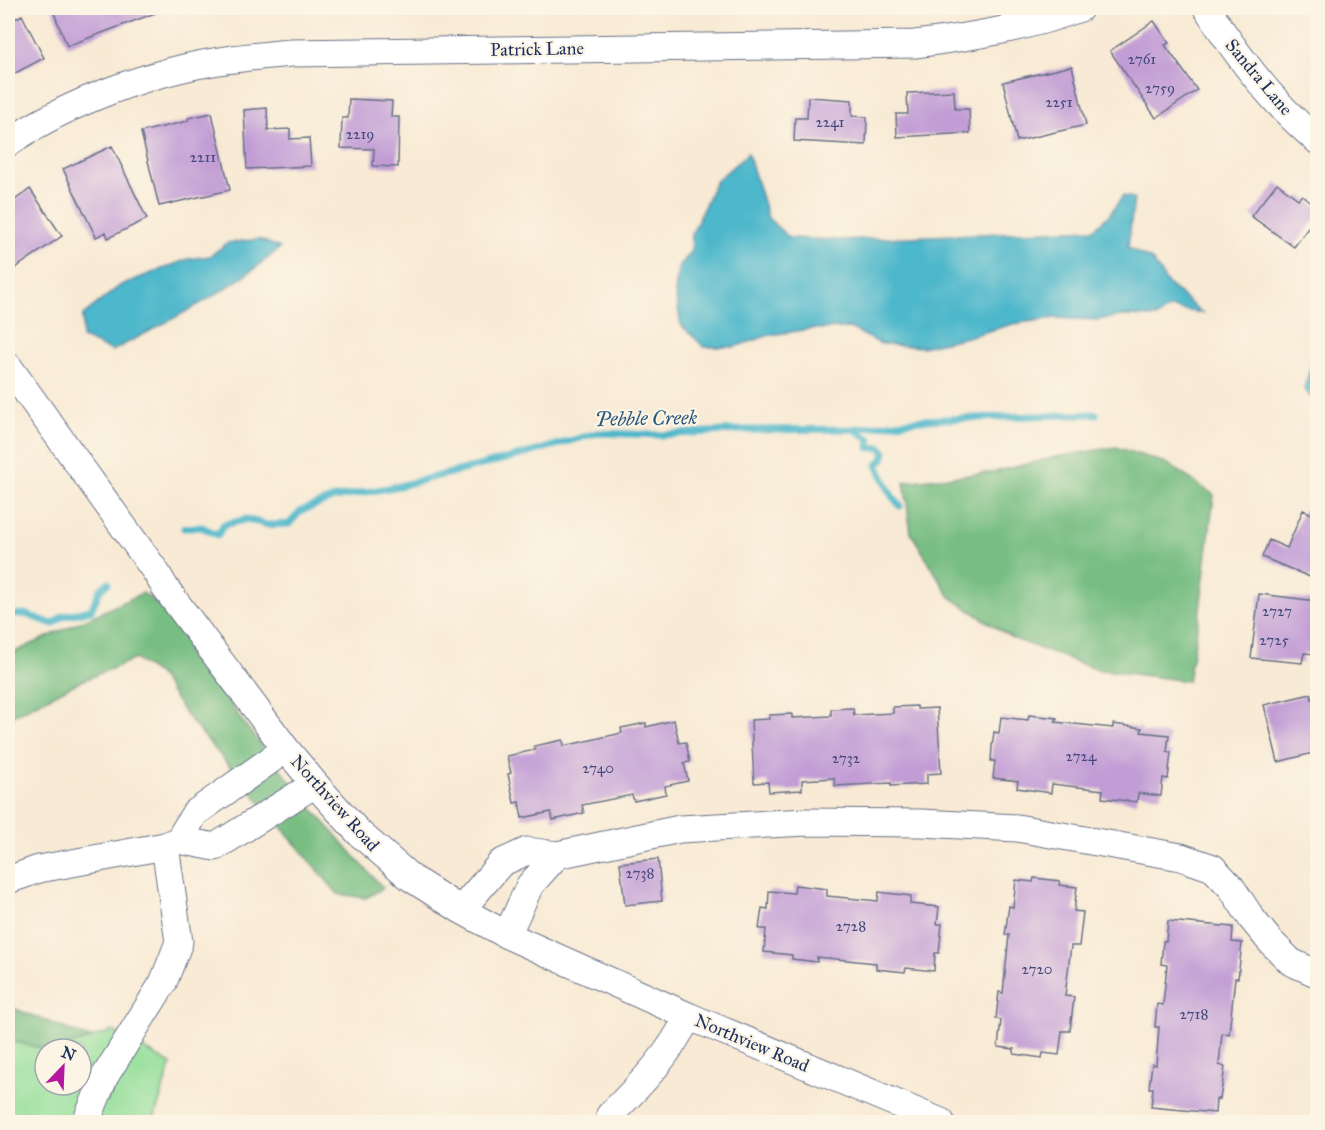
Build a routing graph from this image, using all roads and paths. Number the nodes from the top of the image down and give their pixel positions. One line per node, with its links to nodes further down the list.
1 (1080, 8): 4 (street, Patrick Lane)
2 (1207, 8): 3 (street, Sandra Lane)
3 (1317, 141)
4 (8, 143)
5 (8, 366): 6 (street, Northview Road)
6 (286, 749): 7 (street, Northview Road); 8 (street)
7 (315, 784): 8 (street); 11 (street, Northview Road)
8 (172, 843): 10 (street); 15 (street)
9 (557, 855): 11 (street); 12 (street); 13 (street)
10 (8, 880)
11 (461, 910): 12 (street, Northview Road)
12 (507, 935): 14 (street, Northview Road)
13 (1317, 974)
14 (688, 1016): 16 (street); 17 (street, Northview Road)
15 (86, 1122)
16 (611, 1122)
17 (940, 1122)

